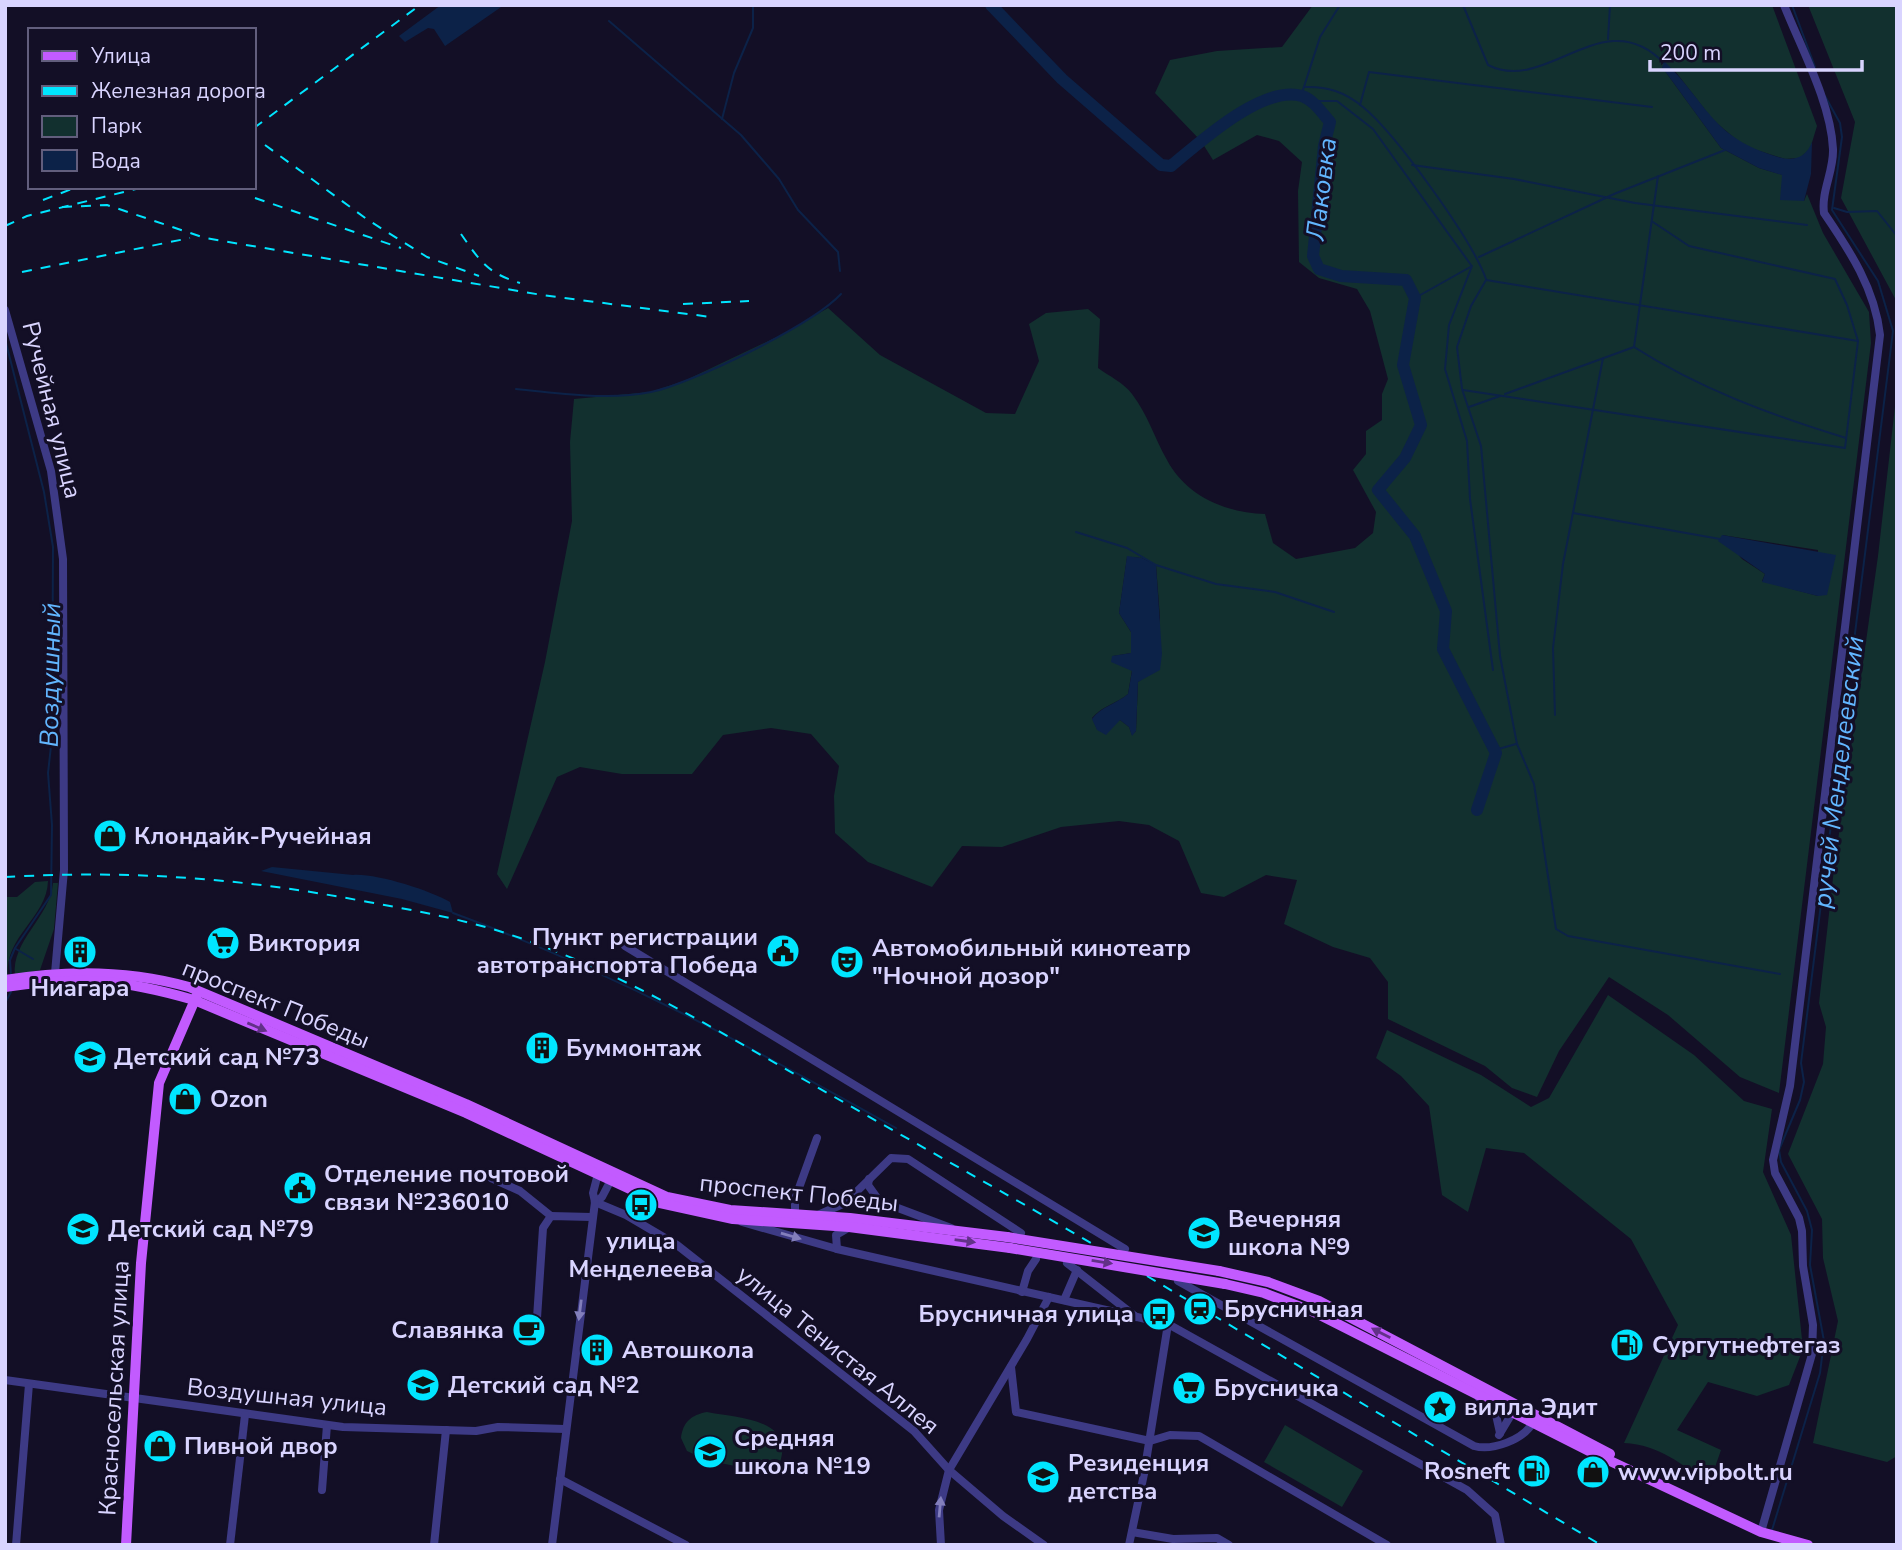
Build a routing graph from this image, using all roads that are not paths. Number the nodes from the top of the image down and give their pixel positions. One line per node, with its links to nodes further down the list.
1 (1784, 5): 53 (street)
2 (5, 310): 4 (street, Ручейная улица)
3 (625, 946): 23 (street)
4 (54, 977): 5 (main road, проспект Победы); 7 (main road, проспект Победы)
5 (13, 981): 6 (main road, проспект Победы)
6 (5, 987)
7 (197, 996): 9 (main road, проспект Победы); 38 (main road, Красносельская улица)
8 (817, 1138): 14 (street)
9 (599, 1172): 11 (main road, проспект Победы); 13 (street)
10 (491, 1178): 16 (street)
11 (612, 1178): 13 (street); 14 (main road, проспект Победы); 18 (main road, проспект Победы)
12 (869, 1179): 15 (street); 20 (street); 21 (street)
13 (595, 1202): 17 (street); 49 (street, улица Тенистая Аллея)
14 (794, 1214): 15 (main road, проспект Победы)
15 (815, 1215): 20 (main road, проспект Победы)
16 (551, 1216): 17 (street); 32 (street)
17 (591, 1217): 43 (street, one-way to 43)
18 (733, 1219): 19 (main road, проспект Победы); 22 (street, one-way to 22)
19 (849, 1227): 22 (street); 37 (main road, проспект Победы, one-way to 37, bridge)
20 (957, 1230): 39 (main road, проспект Победы, one-way to 20, bridge)
21 (1021, 1233)
22 (837, 1249): 28 (street)
23 (1125, 1249)
24 (1036, 1259): 28 (street)
25 (1067, 1264): 26 (street)
26 (1077, 1270): 30 (street); 31 (street)
27 (1178, 1281): 47 (street)
28 (1022, 1292): 29 (street)
29 (1049, 1297): 30 (street); 34 (street)
30 (1064, 1300): 31 (street)
31 (1136, 1317): 33 (street)
32 (537, 1318)
33 (1168, 1324): 46 (street); 65 (street)
34 (1011, 1367): 46 (street); 49 (street)
35 (5, 1380): 36 (street, Воздушная улица)
36 (29, 1384): 38 (street, Воздушная улица); 54 (street)
37 (1474, 1392): 39 (main road, проспект Победы); 45 (street)
38 (136, 1398): 40 (street, Воздушная улица); 55 (main road, Красносельская улица)
39 (1515, 1408): 41 (main road, проспект Победы); 45 (street); 48 (main road, проспект Победы)
40 (245, 1415): 42 (street, Воздушная улица); 56 (street)
41 (1533, 1422): 47 (street); 48 (main road, проспект Победы)
42 (327, 1425): 44 (street, Воздушная улица); 51 (street)
43 (565, 1429): 44 (street, Воздушная улица); 50 (street)
44 (446, 1430): 57 (street)
45 (1500, 1433): 47 (street)
46 (1150, 1441): 52 (street); 64 (street)
47 (1492, 1447)
48 (1629, 1468): 53 (main road, проспект Победы)
49 (949, 1469): 60 (street, one-way to 49); 61 (street, улица Тенистая Аллея)
50 (560, 1479): 58 (street); 59 (street)
51 (322, 1490)
52 (1132, 1532): 62 (street); 63 (street)
53 (1761, 1532): 66 (main road, проспект Победы)
54 (16, 1545)
55 (126, 1545)
56 (230, 1545)
57 (434, 1545)
58 (552, 1545)
59 (686, 1545)
60 (941, 1545)
61 (1044, 1545)
62 (1129, 1545)
63 (1229, 1545)
64 (1387, 1545)
65 (1501, 1545)
66 (1808, 1545)

